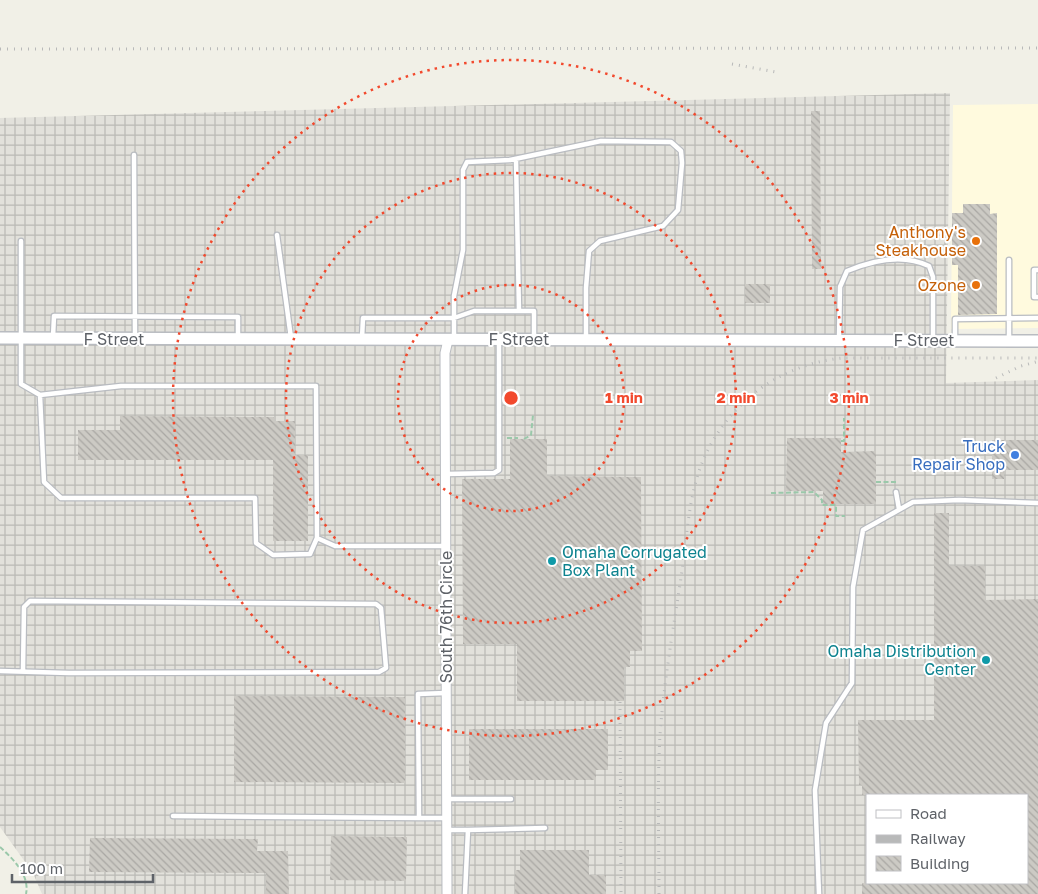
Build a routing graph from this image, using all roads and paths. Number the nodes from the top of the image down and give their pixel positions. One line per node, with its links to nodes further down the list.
1 (134, 156): 9 (lane)
2 (516, 159): 8 (lane); 10 (lane); 23 (lane)
3 (277, 235): 18 (lane)
4 (21, 241): 14 (lane)
5 (1010, 260): 11 (lane)
6 (1038, 270): 7 (lane)
7 (1038, 297)
8 (518, 311): 10 (lane); 21 (lane)
9 (134, 317): 15 (lane); 16 (lane); 17 (lane)
10 (454, 318): 19 (lane); 22 (lane)
11 (1009, 318): 12 (lane); 26 (lane); 27 (lane)
12 (1038, 318)
13 (0, 338): 14 (street, F Street)
14 (22, 338): 15 (street, F Street); 29 (lane)
15 (53, 338): 16 (street, F Street)
16 (134, 339): 17 (street, F Street)
17 (238, 339): 18 (street, F Street)
18 (291, 339): 19 (street, F Street)
19 (362, 339): 22 (street, F Street)
20 (499, 339): 21 (street, F Street); 22 (street, F Street); 36 (lane)
21 (534, 339): 23 (street, F Street)
22 (451, 340): 36 (street, South 76th Circle)
23 (586, 340): 24 (street, F Street)
24 (839, 340): 25 (street, F Street); 25 (lane)
25 (933, 340): 26 (street, F Street)
26 (955, 340): 27 (street, F Street)
27 (1009, 341): 28 (street, F Street)
28 (1038, 341)
29 (40, 395): 44 (lane); 44 (lane)
30 (533, 415): 34 (path)
31 (844, 418): 35 (path)
32 (504, 438): 33 (path)
33 (518, 438)
34 (524, 439)
35 (841, 441)
36 (446, 474): 45 (street, South 76th Circle)
37 (876, 482): 38 (path)
38 (896, 482)
39 (896, 492): 42 (lane)
40 (771, 493): 43 (path)
41 (1038, 503): 42 (lane)
42 (899, 509): 61 (lane)
43 (845, 516)
44 (317, 538): 45 (lane)
45 (446, 546): 48 (street, South 76th Circle)
46 (0, 670): 47 (lane)
47 (23, 670): 47 (lane)
48 (446, 693): 49 (street, South 76th Circle); 52 (lane)
49 (446, 799): 50 (lane); 53 (street, South 76th Circle)
50 (511, 799)
51 (173, 816): 52 (lane)
52 (418, 818): 53 (lane)
53 (446, 818): 55 (street, South 76th Circle)
54 (545, 828): 56 (lane)
55 (446, 830): 56 (lane); 59 (street, South 76th Circle)
56 (468, 830): 60 (lane)
57 (0, 847): 58 (path)
58 (26, 894)
59 (446, 894)
60 (465, 894)
61 (819, 894)

